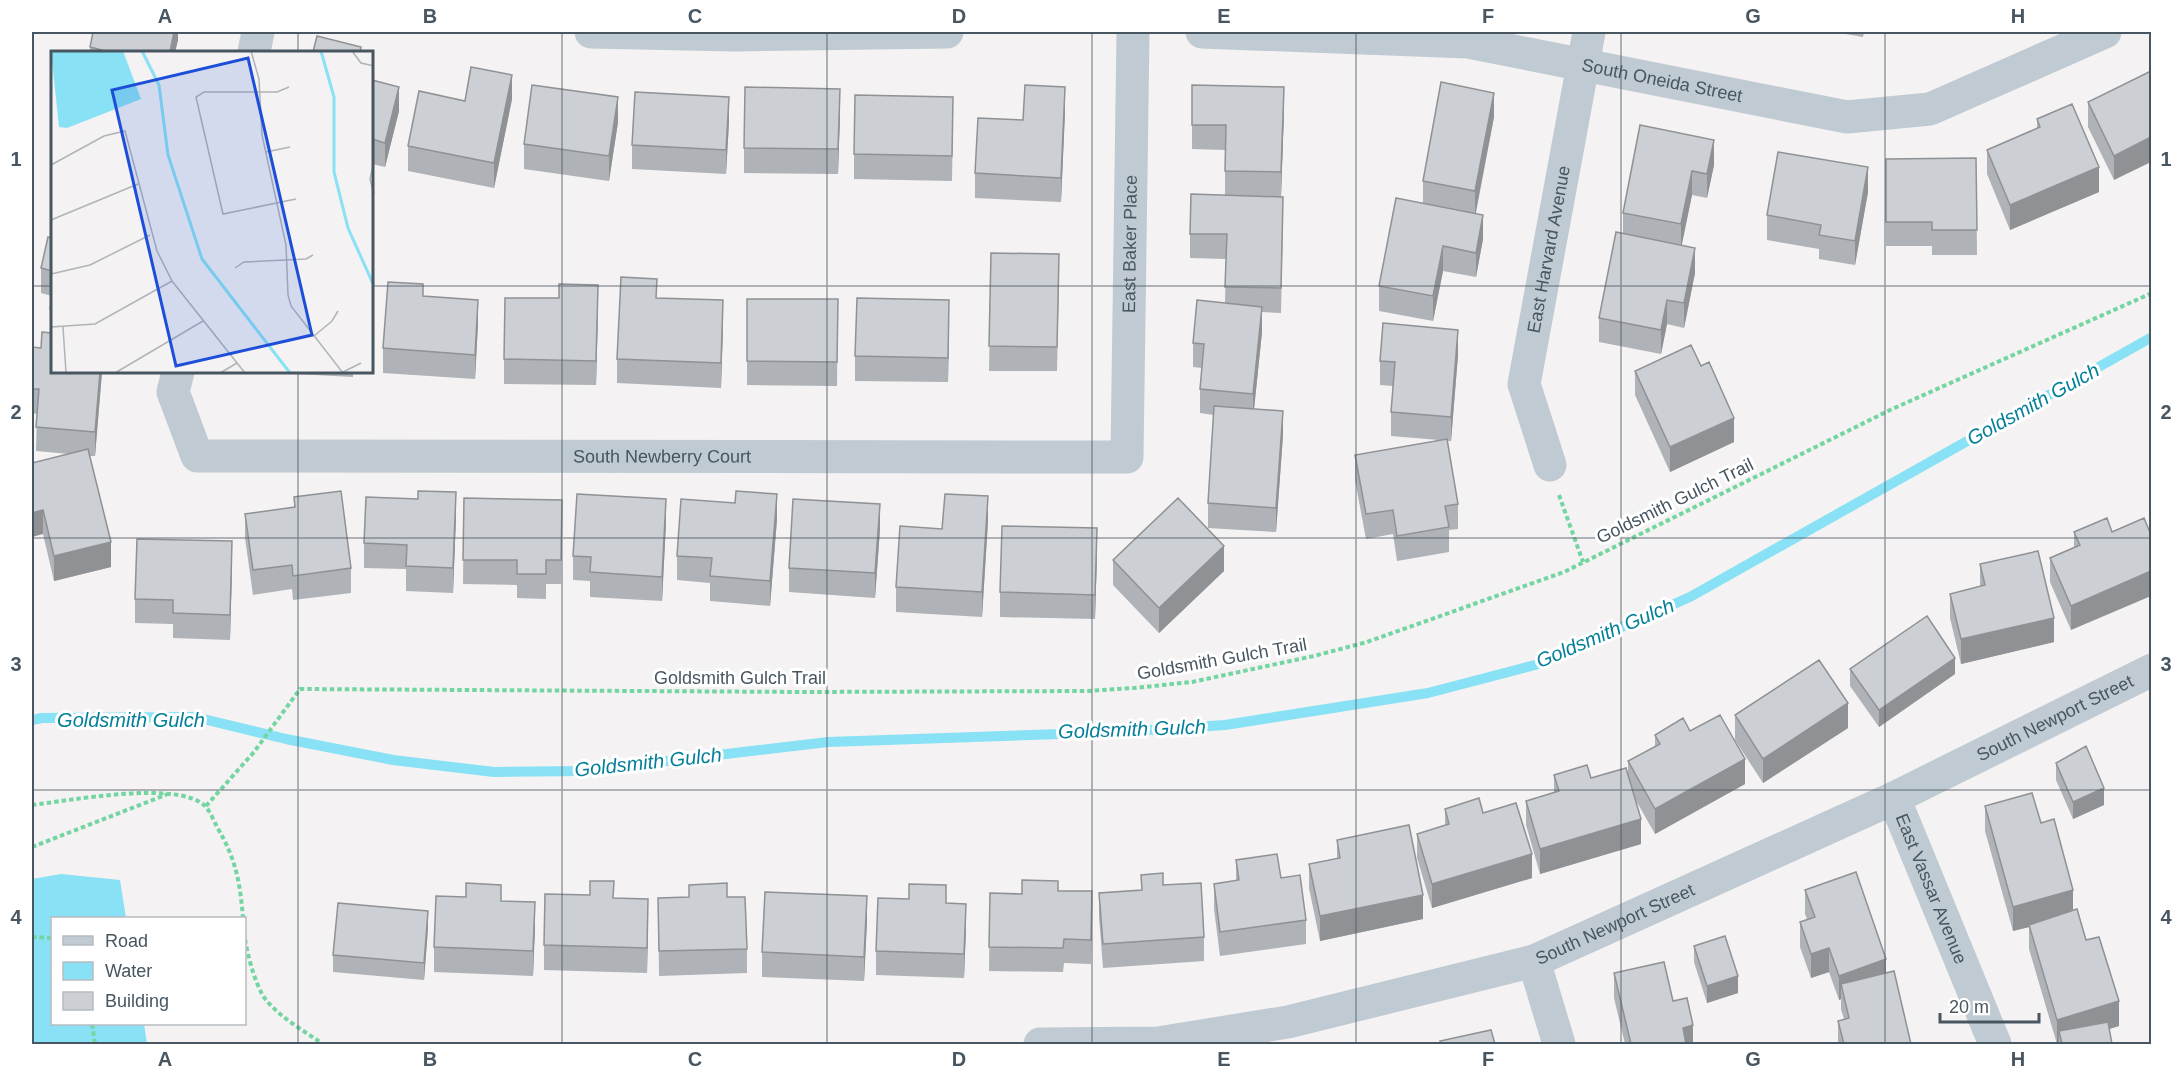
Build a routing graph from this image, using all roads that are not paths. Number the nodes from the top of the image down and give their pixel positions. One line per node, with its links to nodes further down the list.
1 (258, 32): 9 (street)
2 (591, 32): 8 (street)
3 (947, 32): 8 (street)
4 (1133, 32): 12 (street, East Baker Place)
5 (1202, 32): 10 (street, South Oneida Street)
6 (1589, 32): 10 (street, East Harvard Avenue)
7 (2105, 32): 10 (street, South Oneida Street)
8 (735, 33)
9 (254, 51)
10 (1584, 66): 13 (street, East Harvard Avenue)
11 (178, 374): 12 (street, South Newberry Court)
12 (1127, 457)
13 (1550, 465)
14 (2151, 670): 15 (street, South Newport Street)
15 (1894, 798): 16 (street, South Newport Street); 20 (street, East Vassar Avenue)
16 (1534, 961): 18 (street, South Newport Street); 19 (street)
17 (1040, 1044): 18 (street, South Newport Street)
18 (1159, 1044)
19 (1559, 1044)
20 (1995, 1044)

